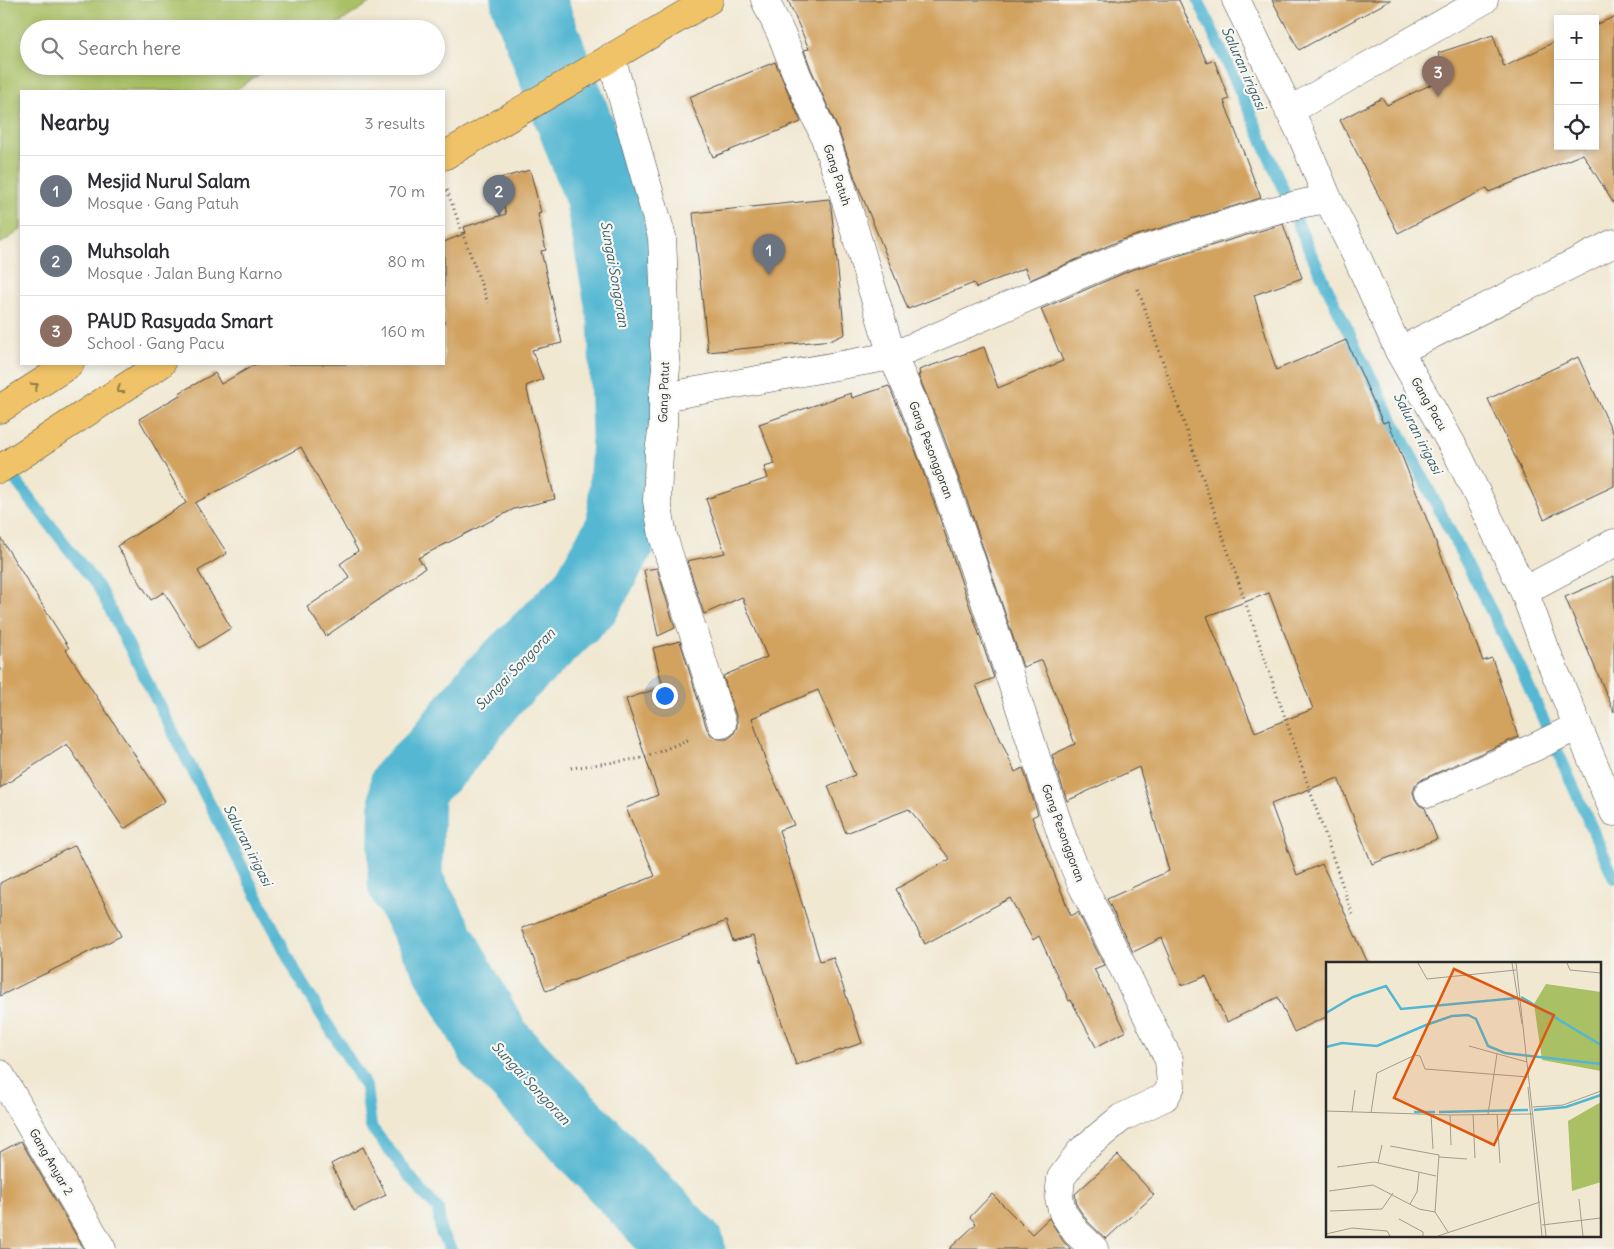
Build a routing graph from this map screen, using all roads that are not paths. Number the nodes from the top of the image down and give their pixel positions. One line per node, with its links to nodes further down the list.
1 (709, 0): 5 (main road)
2 (765, 0): 11 (street, Gang Patuh)
3 (1236, 0): 6 (street, Gang Pacu)
4 (1484, 0): 6 (street)
5 (611, 57): 7 (main road); 14 (street, Gang Patut)
6 (1289, 111): 8 (street, Gang Pacu)
7 (445, 155)
8 (1316, 201): 10 (street, Gang Pacu); 11 (street)
9 (1614, 243): 10 (street)
10 (1399, 351): 18 (street, Gang Pacu)
11 (892, 356): 14 (street); 26 (street, Gang Pesonggoran)
12 (68, 365): 15 (main road, one-way to 12)
13 (159, 365): 16 (main road, one-way to 16)
14 (664, 397): 19 (street, Gang Patut)
15 (0, 409)
16 (10, 463)
17 (1614, 543): 18 (street)
18 (1524, 591): 20 (street, Gang Pacu)
19 (722, 724)
20 (1571, 730): 21 (street, Gang Pacu); 22 (street)
21 (1608, 780): 23 (street, Gang Pacu)
22 (1429, 793)
23 (1614, 812)
24 (0, 1074): 25 (street, Gang Anyar 2)
25 (102, 1249)
26 (1094, 1249)

